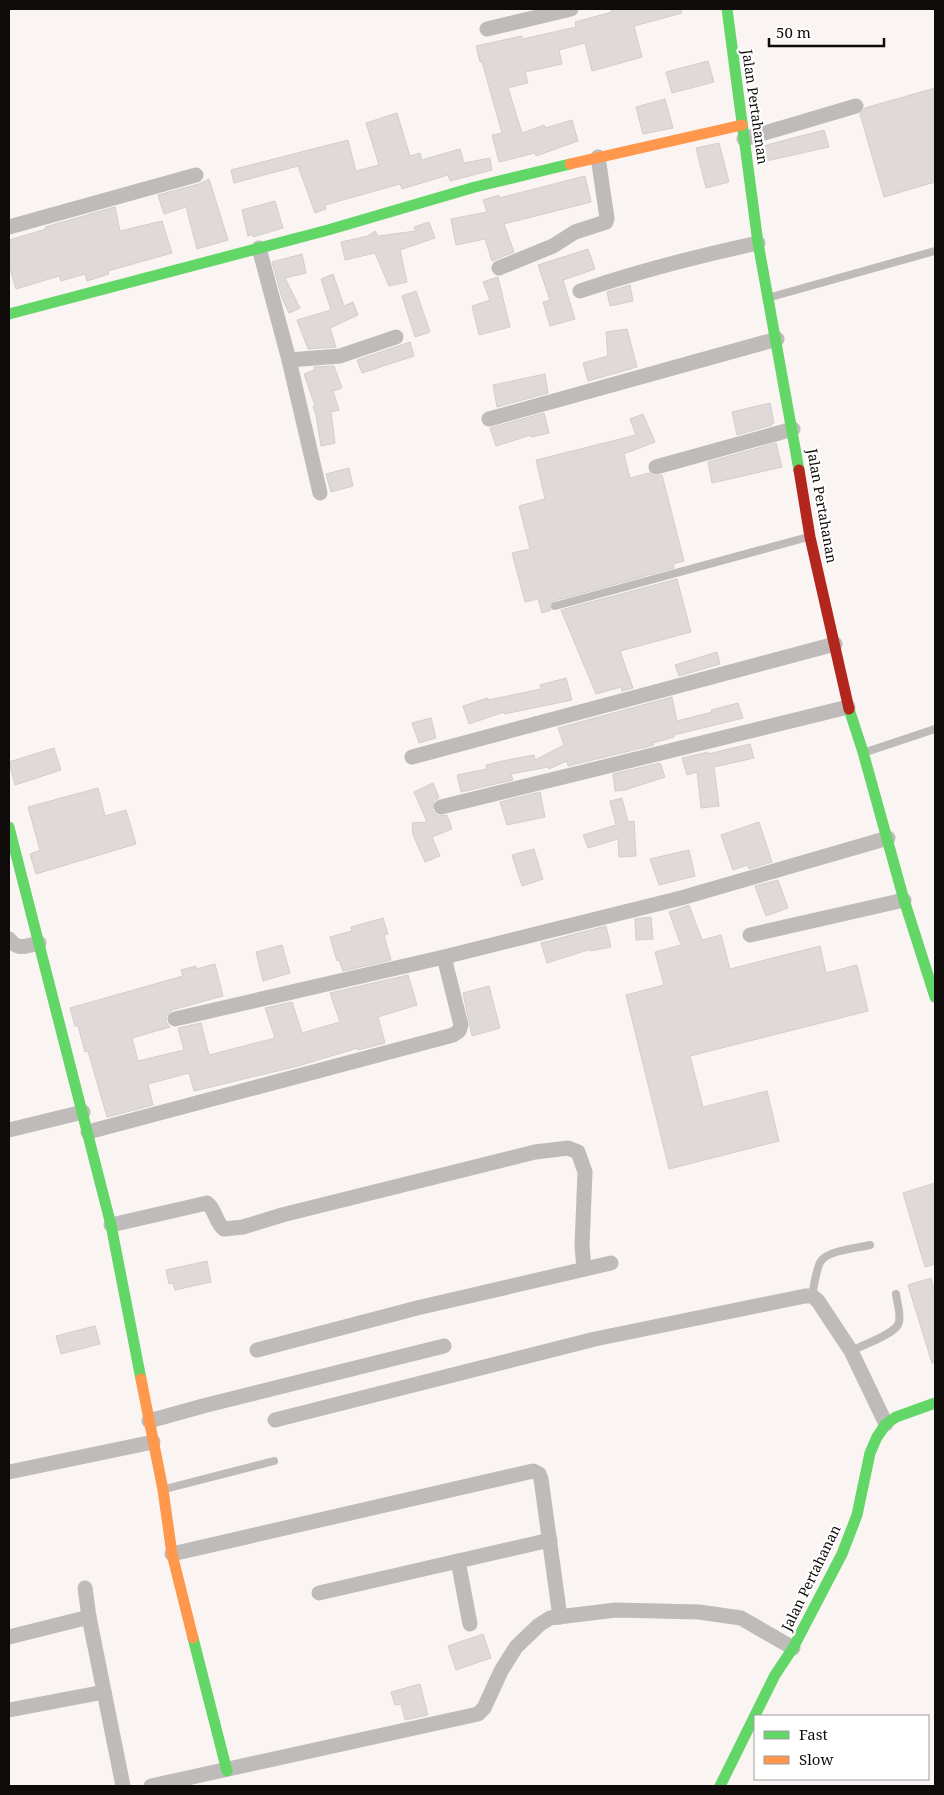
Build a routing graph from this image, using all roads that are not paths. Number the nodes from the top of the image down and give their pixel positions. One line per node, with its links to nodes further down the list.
1 (571, 9): 3 (street)
2 (727, 9): 5 (street, Jalan Pertahanan)
3 (487, 29)
4 (856, 106): 5 (street)
5 (743, 132): 6 (street); 9 (street, Jalan Pertahanan)
6 (598, 157): 10 (street); 12 (street)
7 (196, 175): 8 (street)
8 (9, 227)
9 (758, 243): 13 (street); 14 (street, Jalan Pertahanan)
10 (259, 248): 15 (street); 18 (street)
11 (935, 251): 14 (lane)
12 (499, 268)
13 (580, 291)
14 (769, 298): 17 (street, Jalan Pertahanan)
15 (9, 314)
16 (396, 337): 18 (street)
17 (777, 339): 19 (street); 20 (street, Jalan Pertahanan)
18 (289, 360): 22 (street)
19 (489, 419)
20 (793, 429): 21 (street); 23 (street, Jalan Pertahanan)
21 (656, 467)
22 (320, 493)
23 (810, 537): 24 (lane); 25 (street, Jalan Pertahanan)
24 (555, 606)
25 (835, 644): 26 (street, Jalan Pertahanan); 29 (street)
26 (848, 707): 28 (street, Jalan Pertahanan); 30 (street)
27 (935, 729): 28 (lane)
28 (863, 752): 32 (street, Jalan Pertahanan)
29 (412, 757)
30 (441, 807)
31 (9, 827): 33 (street)
32 (888, 838): 34 (street, Jalan Pertahanan); 38 (street)
33 (12, 854): 37 (street)
34 (904, 900): 35 (street); 39 (street, Jalan Pertahanan)
35 (750, 935)
36 (9, 939): 37 (street)
37 (39, 943): 41 (street)
38 (444, 957): 40 (street); 43 (street)
39 (935, 998)
40 (175, 1019)
41 (82, 1112): 42 (street); 43 (street)
42 (9, 1130)
43 (88, 1132): 44 (street)
44 (111, 1224): 47 (street); 55 (street)
45 (870, 1245): 49 (lane)
46 (611, 1263): 47 (street)
47 (584, 1269): 51 (street)
48 (896, 1294): 52 (lane)
49 (812, 1296): 52 (street); 54 (street)
50 (444, 1346): 55 (street)
51 (257, 1350)
52 (851, 1351): 56 (street)
53 (935, 1403): 56 (street)
54 (275, 1420)
55 (149, 1421): 57 (street)
56 (886, 1424): 70 (street, Jalan Pertahanan)
57 (152, 1442): 59 (street); 60 (street)
58 (274, 1461): 60 (lane)
59 (9, 1472)
60 (163, 1490): 62 (street)
61 (550, 1540): 62 (street); 63 (street); 67 (street)
62 (172, 1554): 75 (street)
63 (458, 1561): 65 (street); 68 (street)
64 (85, 1588): 66 (street)
65 (319, 1593)
66 (90, 1617): 69 (street); 71 (street)
67 (560, 1617): 70 (street); 75 (street)
68 (470, 1624)
69 (9, 1637)
70 (793, 1648): 73 (street, Jalan Pertahanan)
71 (104, 1692): 72 (street); 76 (street)
72 (9, 1710)
73 (756, 1715)
74 (754, 1719): 78 (street, Jalan Pertahanan)
75 (227, 1770): 77 (street)
76 (124, 1786)
77 (151, 1786)
78 (720, 1786)

